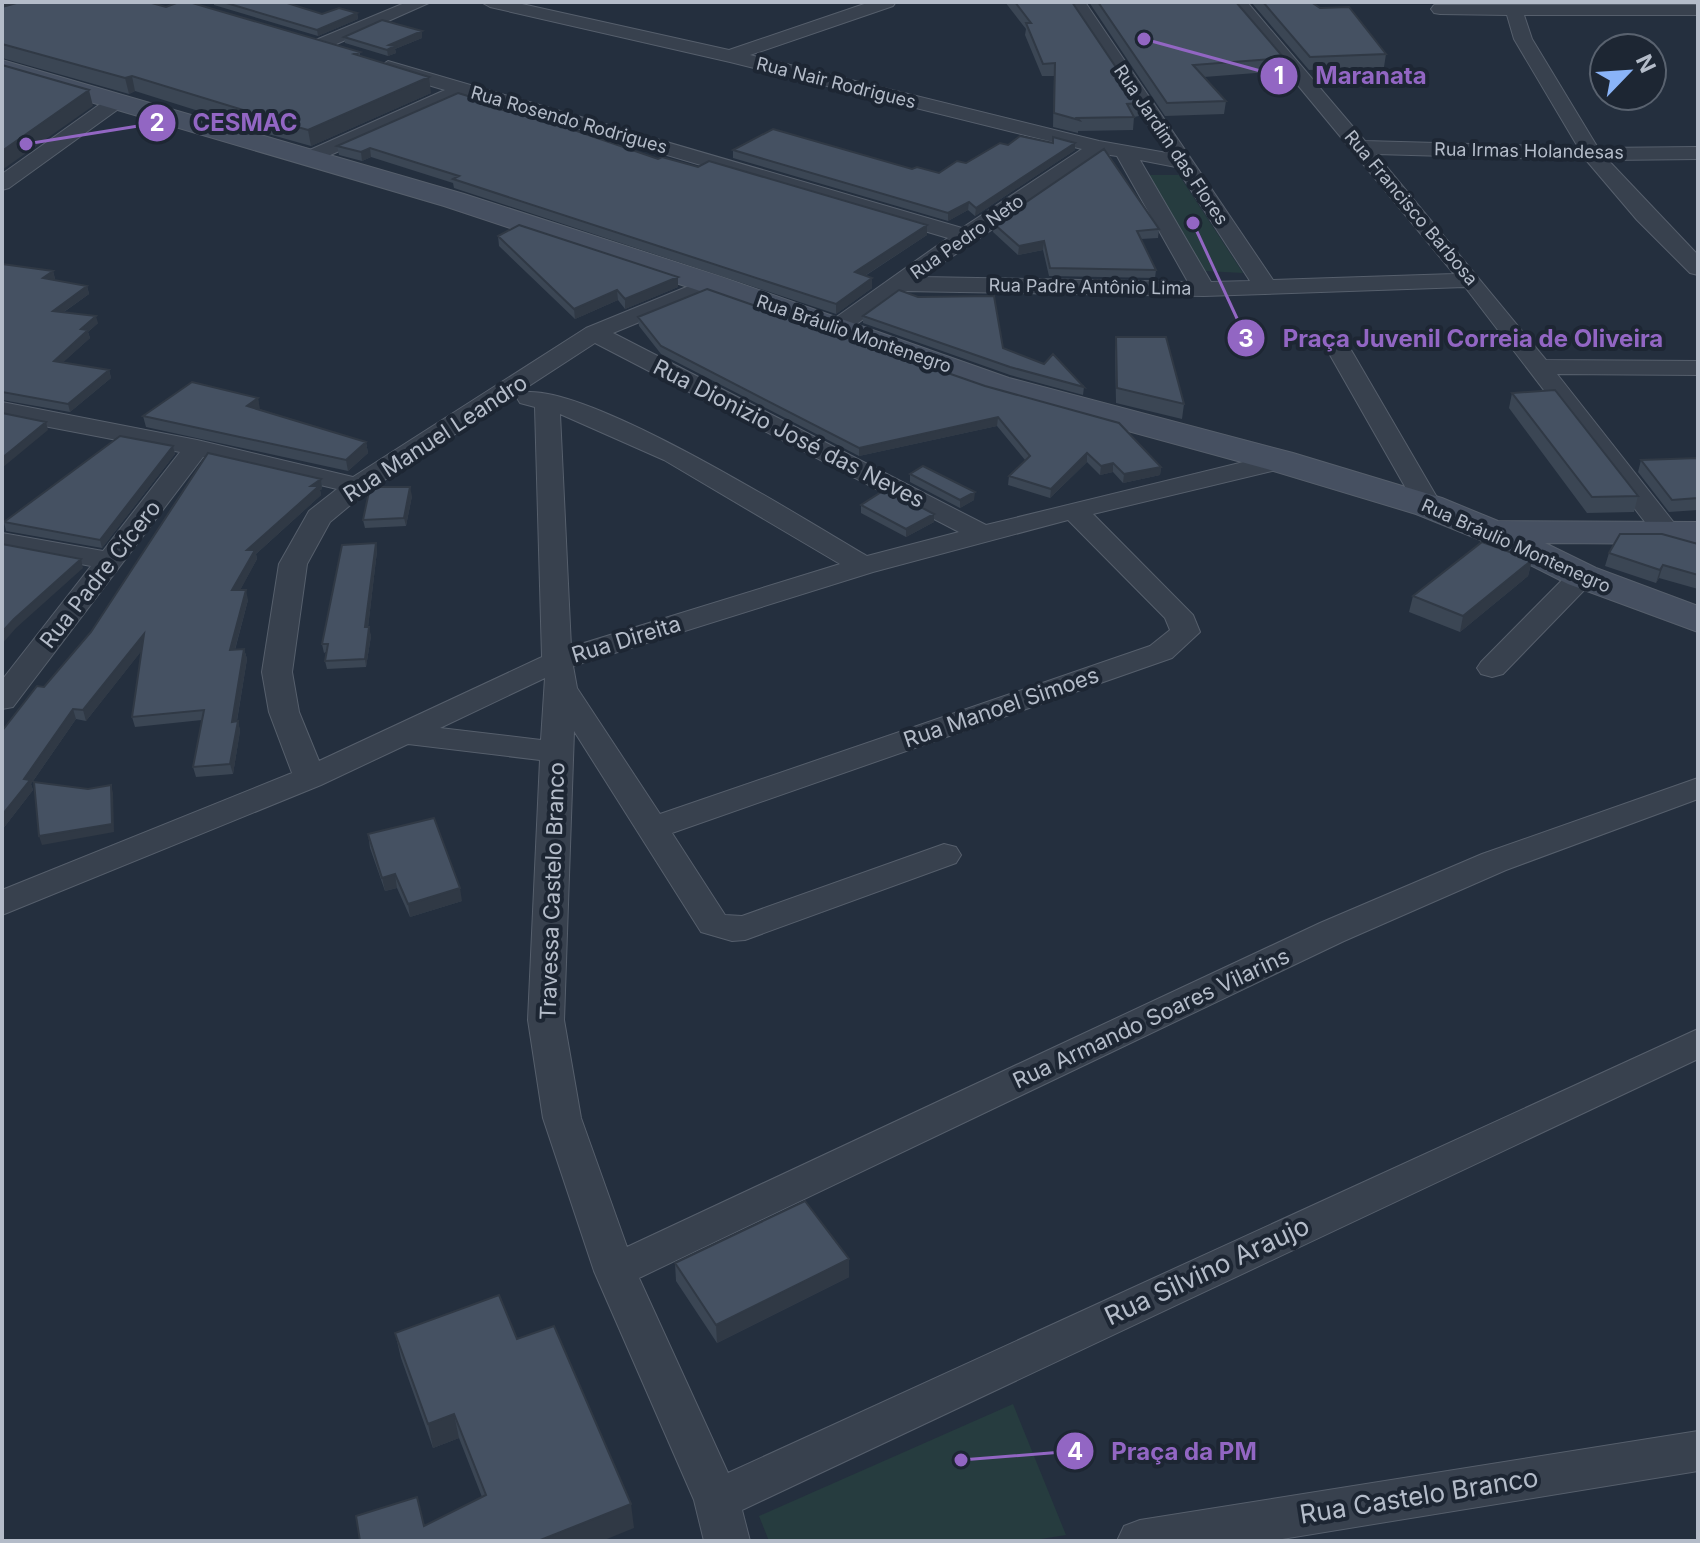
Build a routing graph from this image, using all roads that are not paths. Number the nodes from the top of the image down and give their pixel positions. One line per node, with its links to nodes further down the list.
1 (422, 2): 10 (street)
2 (490, 2): 11 (street, Rua Nair Rodrigues)
3 (1076, 2): 22 (street, Rua Jardim das Flores)
4 (1238, 2): 17 (street, Rua Francisco Barbosa)
5 (877, 3): 11 (street)
6 (1686, 7): 8 (street); 9 (street)
7 (1440, 9): 8 (street)
8 (1514, 10): 20 (street)
9 (1698, 29)
10 (346, 55)
11 (730, 56): 16 (street, Rua Nair Rodrigues)
12 (375, 63): 14 (street, Rua Rosendo Rodrigues)
13 (2, 68): 15 (street, Rua Bráulio Montenegro)
14 (463, 89): 21 (street); 24 (street, Rua Rosendo Rodrigues)
15 (117, 101): 21 (street, Rua Bráulio Montenegro); 23 (street)
16 (1099, 147): 18 (street, Rua Nair Rodrigues); 24 (street, Rua Pedro Neto)
17 (1360, 147): 20 (street, Rua Irmas Holandesas); 26 (street, Rua Francisco Barbosa)
18 (1124, 151): 22 (street, Rua Nair Rodrigues); 30 (street, Rua Jardim das Flores)
19 (1698, 153): 20 (street, Rua Irmas Holandesas)
20 (1592, 154): 25 (street)
21 (310, 157): 27 (street, Rua Bráulio Montenegro)
22 (1182, 162): 29 (street, Rua Jardim das Flores)
23 (2, 184)
24 (965, 236): 28 (street, Rua Pedro Neto)
25 (1698, 268)
26 (1471, 280): 29 (street, Rua Padre Antônio Lima); 34 (street, Rua Francisco Barbosa)
27 (711, 284): 31 (street, Rua Bráulio Montenegro); 32 (street, Rua Manuel Leandro)
28 (901, 284): 30 (street, Rua Padre Antônio Lima); 31 (street, Rua Pedro Neto)
29 (1266, 287): 30 (street, Rua Padre Antônio Lima)
30 (1204, 289)
31 (836, 328): 40 (street, Rua Bráulio Montenegro)
32 (594, 333): 36 (street, Rua Manuel Leandro); 46 (street, Rua Dionizio José das Neves)
33 (1342, 355): 42 (street)
34 (1539, 367): 35 (street); 45 (street, Rua Francisco Barbosa)
35 (1698, 368)
36 (503, 394): 37 (street); 41 (street, Rua Manuel Leandro)
37 (547, 401): 49 (street); 53 (street, Travessa Castelo Branco)
38 (2, 410): 39 (street)
39 (197, 448): 41 (street); 48 (street, Rua Padre Cícero)
40 (1280, 461): 42 (street, Rua Bráulio Montenegro); 43 (street, Rua Direita)
41 (357, 486): 57 (street, Rua Manuel Leandro)
42 (1429, 506): 44 (street, Rua Bráulio Montenegro)
43 (1074, 510): 46 (street, Rua Direita); 59 (street, Rua Manoel Simoes)
44 (1491, 531): 45 (street); 50 (street, Rua Bráulio Montenegro)
45 (1683, 533)
46 (983, 534): 49 (street, Rua Direita)
47 (2, 541): 48 (street)
48 (110, 561): 54 (street, Rua Padre Cícero)
49 (863, 566): 53 (street, Rua Direita)
50 (1582, 576): 51 (street, Rua Bráulio Montenegro); 52 (street)
51 (1698, 620)
52 (1492, 668)
53 (560, 674): 55 (street, Rua Direita); 56 (street, Travessa Castelo Branco); 59 (street)
54 (2, 699)
55 (406, 734): 56 (street); 57 (street, Rua Direita)
56 (556, 752): 63 (street, Travessa Castelo Branco)
57 (310, 778): 61 (street, Rua Direita)
58 (1698, 788): 63 (street, Rua Armando Soares Vilarins)
59 (654, 828): 60 (street)
60 (944, 855)
61 (2, 903)
62 (1698, 1043): 65 (street, Rua Silvino Araujo)
63 (615, 1271): 65 (street, Travessa Castelo Branco)
64 (1698, 1451): 67 (street, Rua Castelo Branco)
65 (717, 1500): 66 (street, Travessa Castelo Branco)
66 (727, 1541)
67 (1140, 1541)

